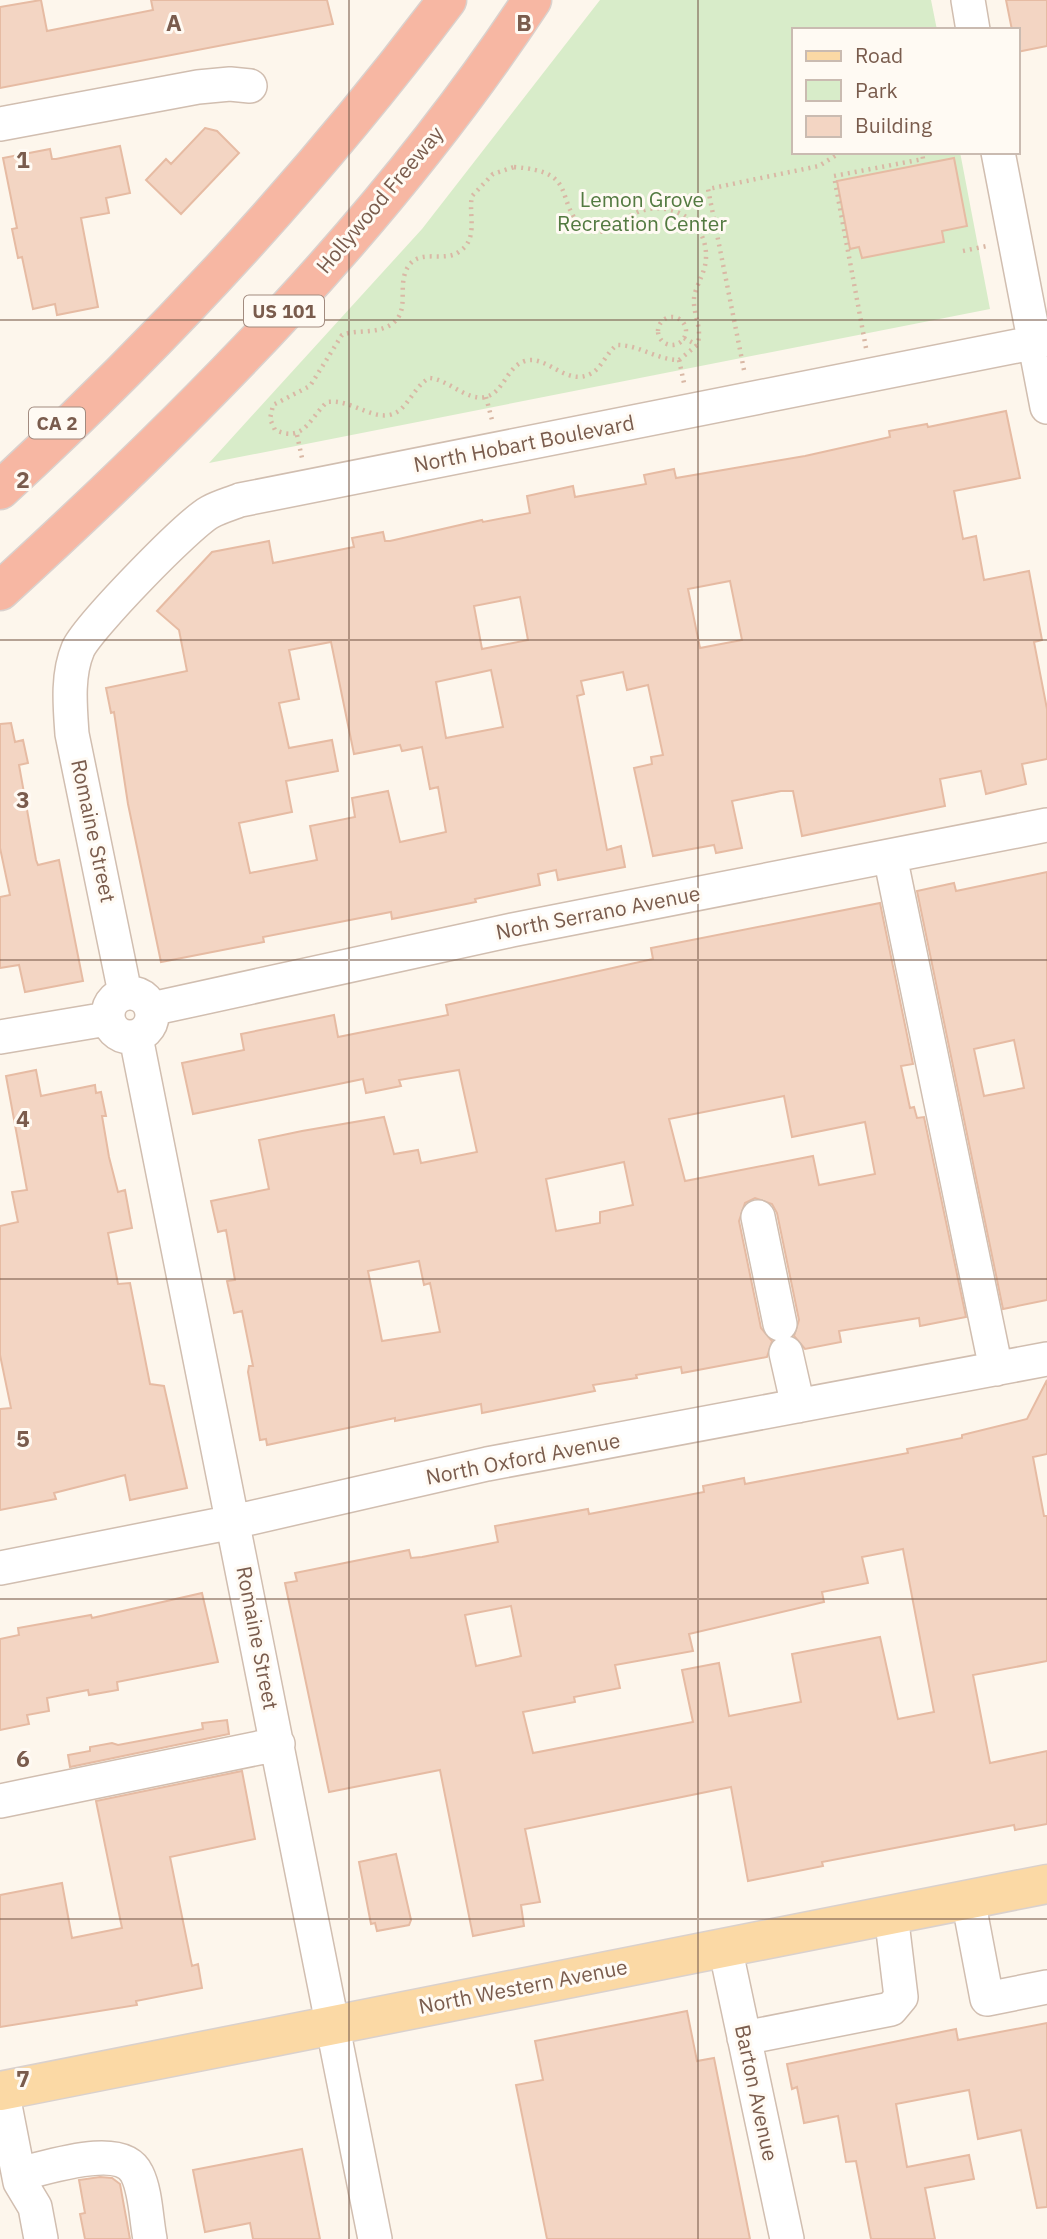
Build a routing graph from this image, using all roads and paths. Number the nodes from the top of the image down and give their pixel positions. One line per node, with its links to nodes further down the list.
1 (447, 0): 14 (highway)
2 (532, 0): 19 (highway, Hollywood Freeway / US 101)
3 (968, 0): 4 (street)
4 (973, 28)
5 (250, 86): 6 (street)
6 (0, 124)
7 (838, 154): 15 (path)
8 (922, 154): 13 (path)
9 (998, 154): 11 (street)
10 (684, 338): 10 (path); 12 (path)
11 (1041, 342): 13 (street, North Hobart Boulevard); 16 (street)
12 (696, 345): 12 (path)
13 (870, 377): 15 (street, North Hobart Boulevard)
14 (114, 382): 17 (highway, CA 2); 18 (highway)
15 (749, 399): 20 (street, North Hobart Boulevard)
16 (1047, 407)
17 (0, 464)
18 (0, 490)
19 (0, 591)
20 (72, 669): 23 (street, Romaine Street)
21 (1047, 825): 22 (street, North Serrano Avenue)
22 (890, 856): 23 (street, North Serrano Avenue); 27 (street)
23 (130, 1014): 24 (street, North Serrano Avenue); 29 (street, Romaine Street)
24 (0, 1037)
25 (758, 1217): 28 (street)
26 (1047, 1359): 27 (street, North Oxford Avenue)
27 (996, 1369): 28 (street, North Oxford Avenue)
28 (798, 1406): 29 (street, North Oxford Avenue)
29 (233, 1522): 30 (street, North Oxford Avenue); 31 (street, Romaine Street)
30 (0, 1568)
31 (278, 1744): 32 (street); 38 (street, Romaine Street)
32 (0, 1801)
33 (1047, 1884): 34 (main road, North Western Avenue)
34 (968, 1899): 35 (main road, North Western Avenue); 37 (street)
35 (891, 1914): 36 (main road, North Western Avenue); 39 (street)
36 (724, 1947): 38 (main road, North Western Avenue); 39 (street, Barton Avenue)
37 (1047, 1987)
38 (334, 2023): 40 (main road, North Western Avenue); 44 (street, Romaine Street)
39 (744, 2038): 45 (street, Barton Avenue)
40 (1, 2091): 41 (street)
41 (13, 2181): 42 (street); 43 (street)
42 (41, 2239)
43 (150, 2239)
44 (375, 2239)
45 (787, 2239)

